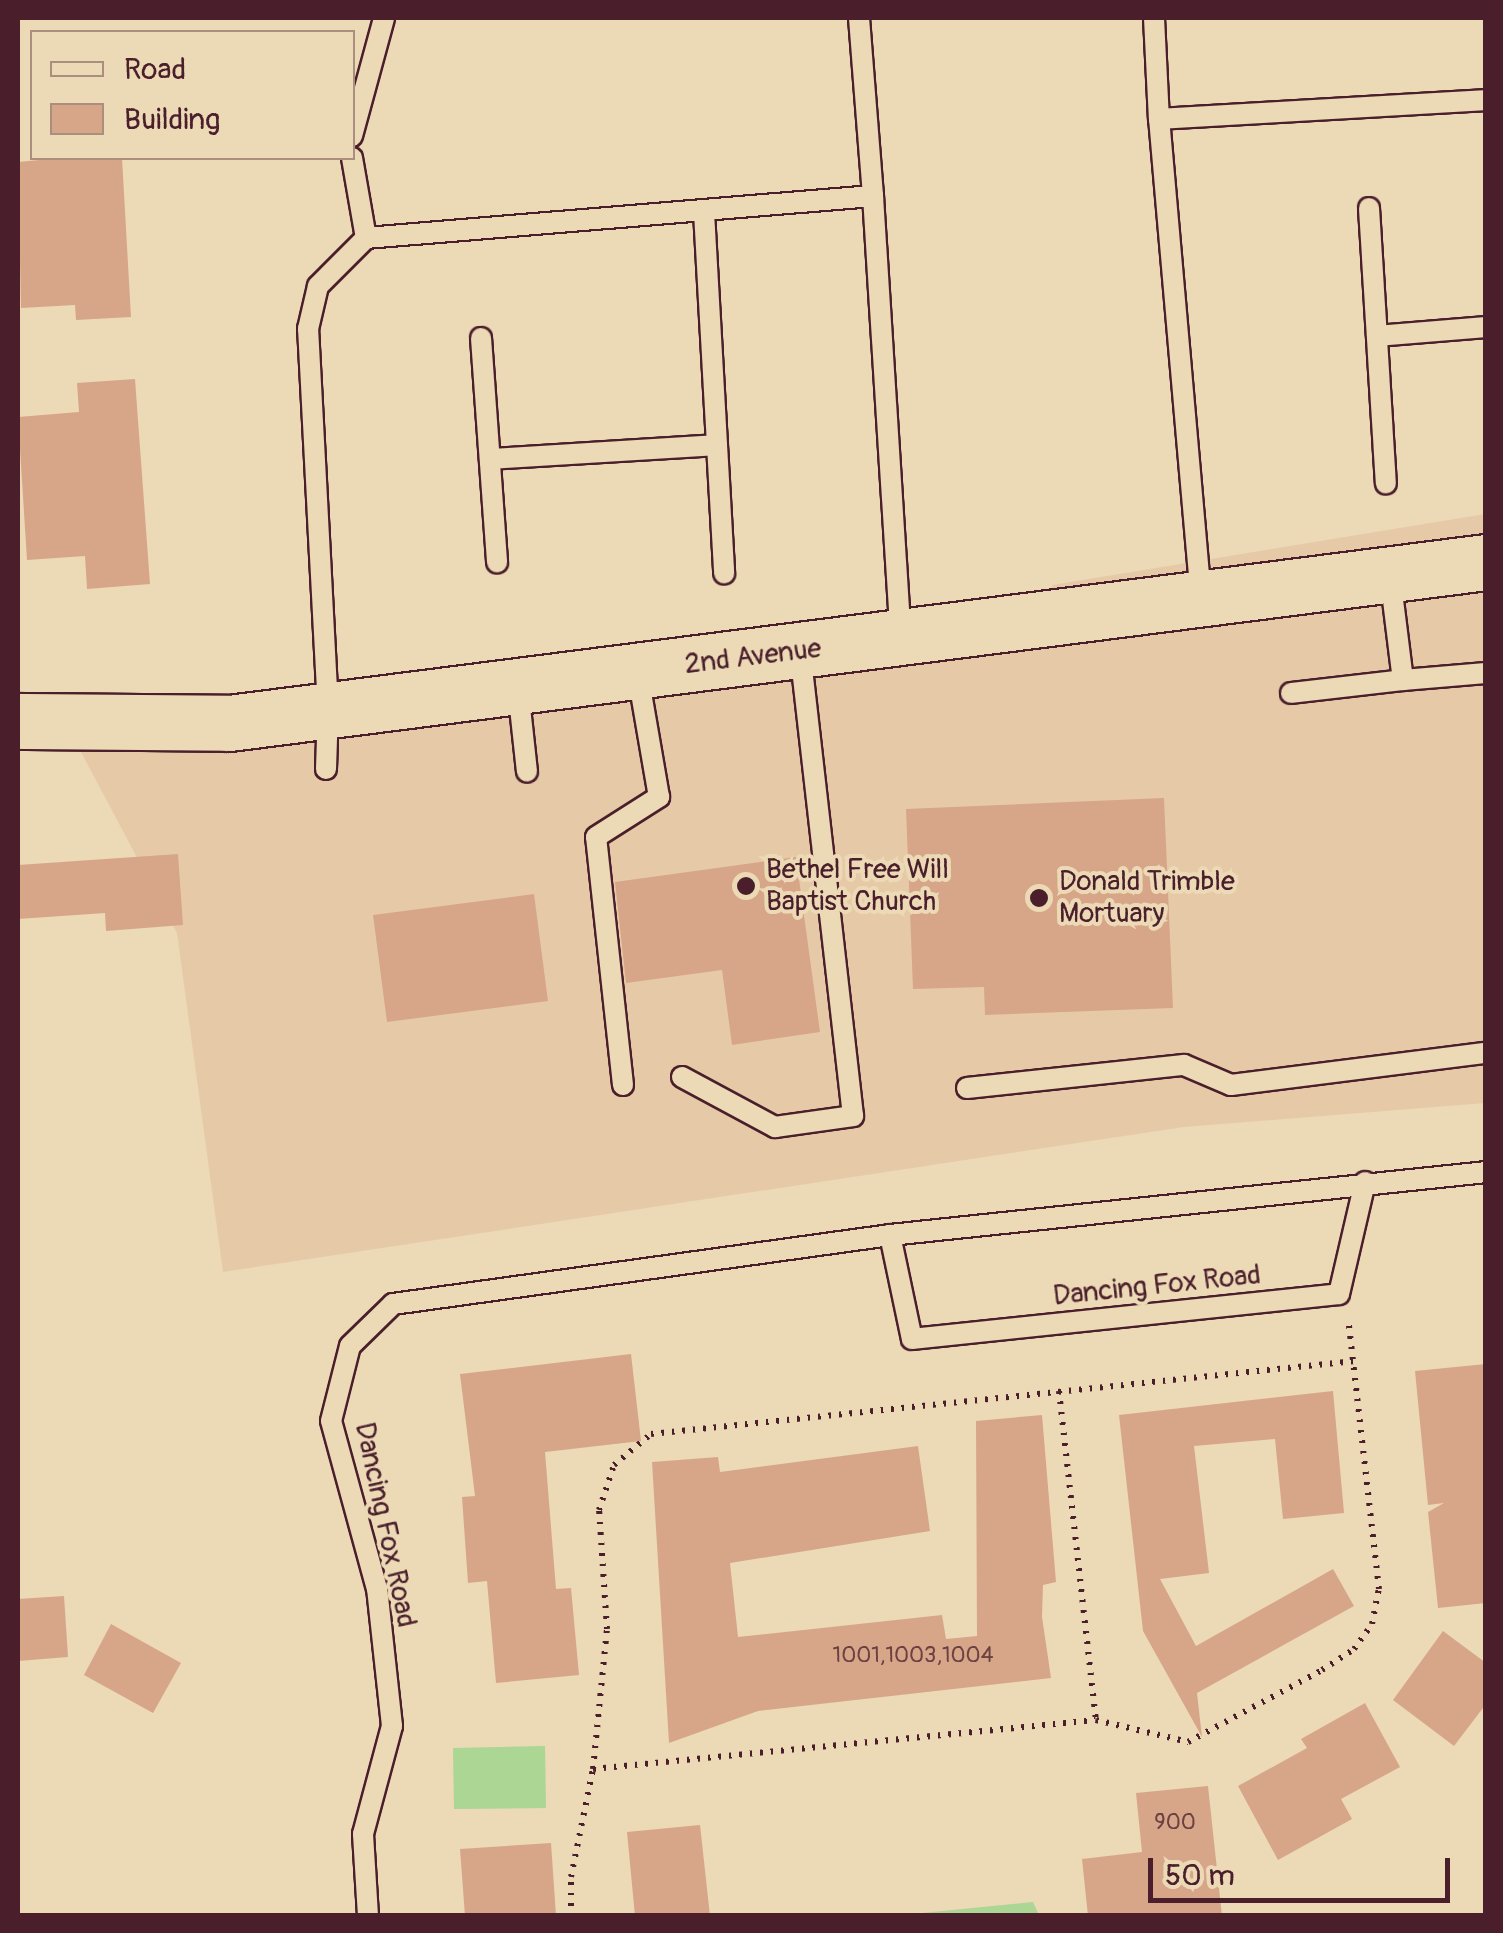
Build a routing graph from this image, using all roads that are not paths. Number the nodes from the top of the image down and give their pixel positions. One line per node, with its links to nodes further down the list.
1 (384, 18): 6 (lane)
2 (859, 18): 8 (lane)
3 (1154, 18): 5 (lane)
4 (1486, 100): 5 (lane)
5 (1159, 119): 22 (lane)
6 (355, 125)
7 (352, 160): 11 (lane)
8 (873, 196): 10 (lane); 23 (lane)
9 (1368, 208): 13 (lane)
10 (704, 212): 11 (lane); 15 (lane)
11 (366, 238): 30 (lane)
12 (1486, 327): 13 (lane)
13 (1377, 336): 17 (lane)
14 (480, 338): 16 (lane)
15 (717, 445): 16 (lane); 20 (lane)
16 (490, 459): 18 (lane)
17 (1386, 483)
18 (497, 562)
19 (1486, 562): 21 (street, 2nd Avenue)
20 (724, 573)
21 (1390, 575): 22 (street, 2nd Avenue); 27 (lane)
22 (1201, 600): 23 (street, 2nd Avenue)
23 (902, 639): 24 (street, 2nd Avenue)
24 (800, 652): 25 (street, 2nd Avenue); 35 (lane)
25 (638, 672): 28 (street, 2nd Avenue); 36 (lane)
26 (1486, 674): 27 (lane)
27 (1403, 680): 29 (lane)
28 (518, 687): 30 (street, 2nd Avenue); 33 (lane)
29 (1291, 693)
30 (328, 709): 31 (street, 2nd Avenue); 32 (lane)
31 (18, 721)
32 (326, 769)
33 (527, 772)
34 (1486, 1054): 37 (lane)
35 (682, 1077)
36 (622, 1085)
37 (967, 1088)
38 (1486, 1172): 39 (lane, Dancing Fox Road)
39 (1365, 1182): 40 (lane, Dancing Fox Road); 40 (lane, Dancing Fox Road)
40 (890, 1234): 41 (lane, Dancing Fox Road)
41 (368, 1916)

